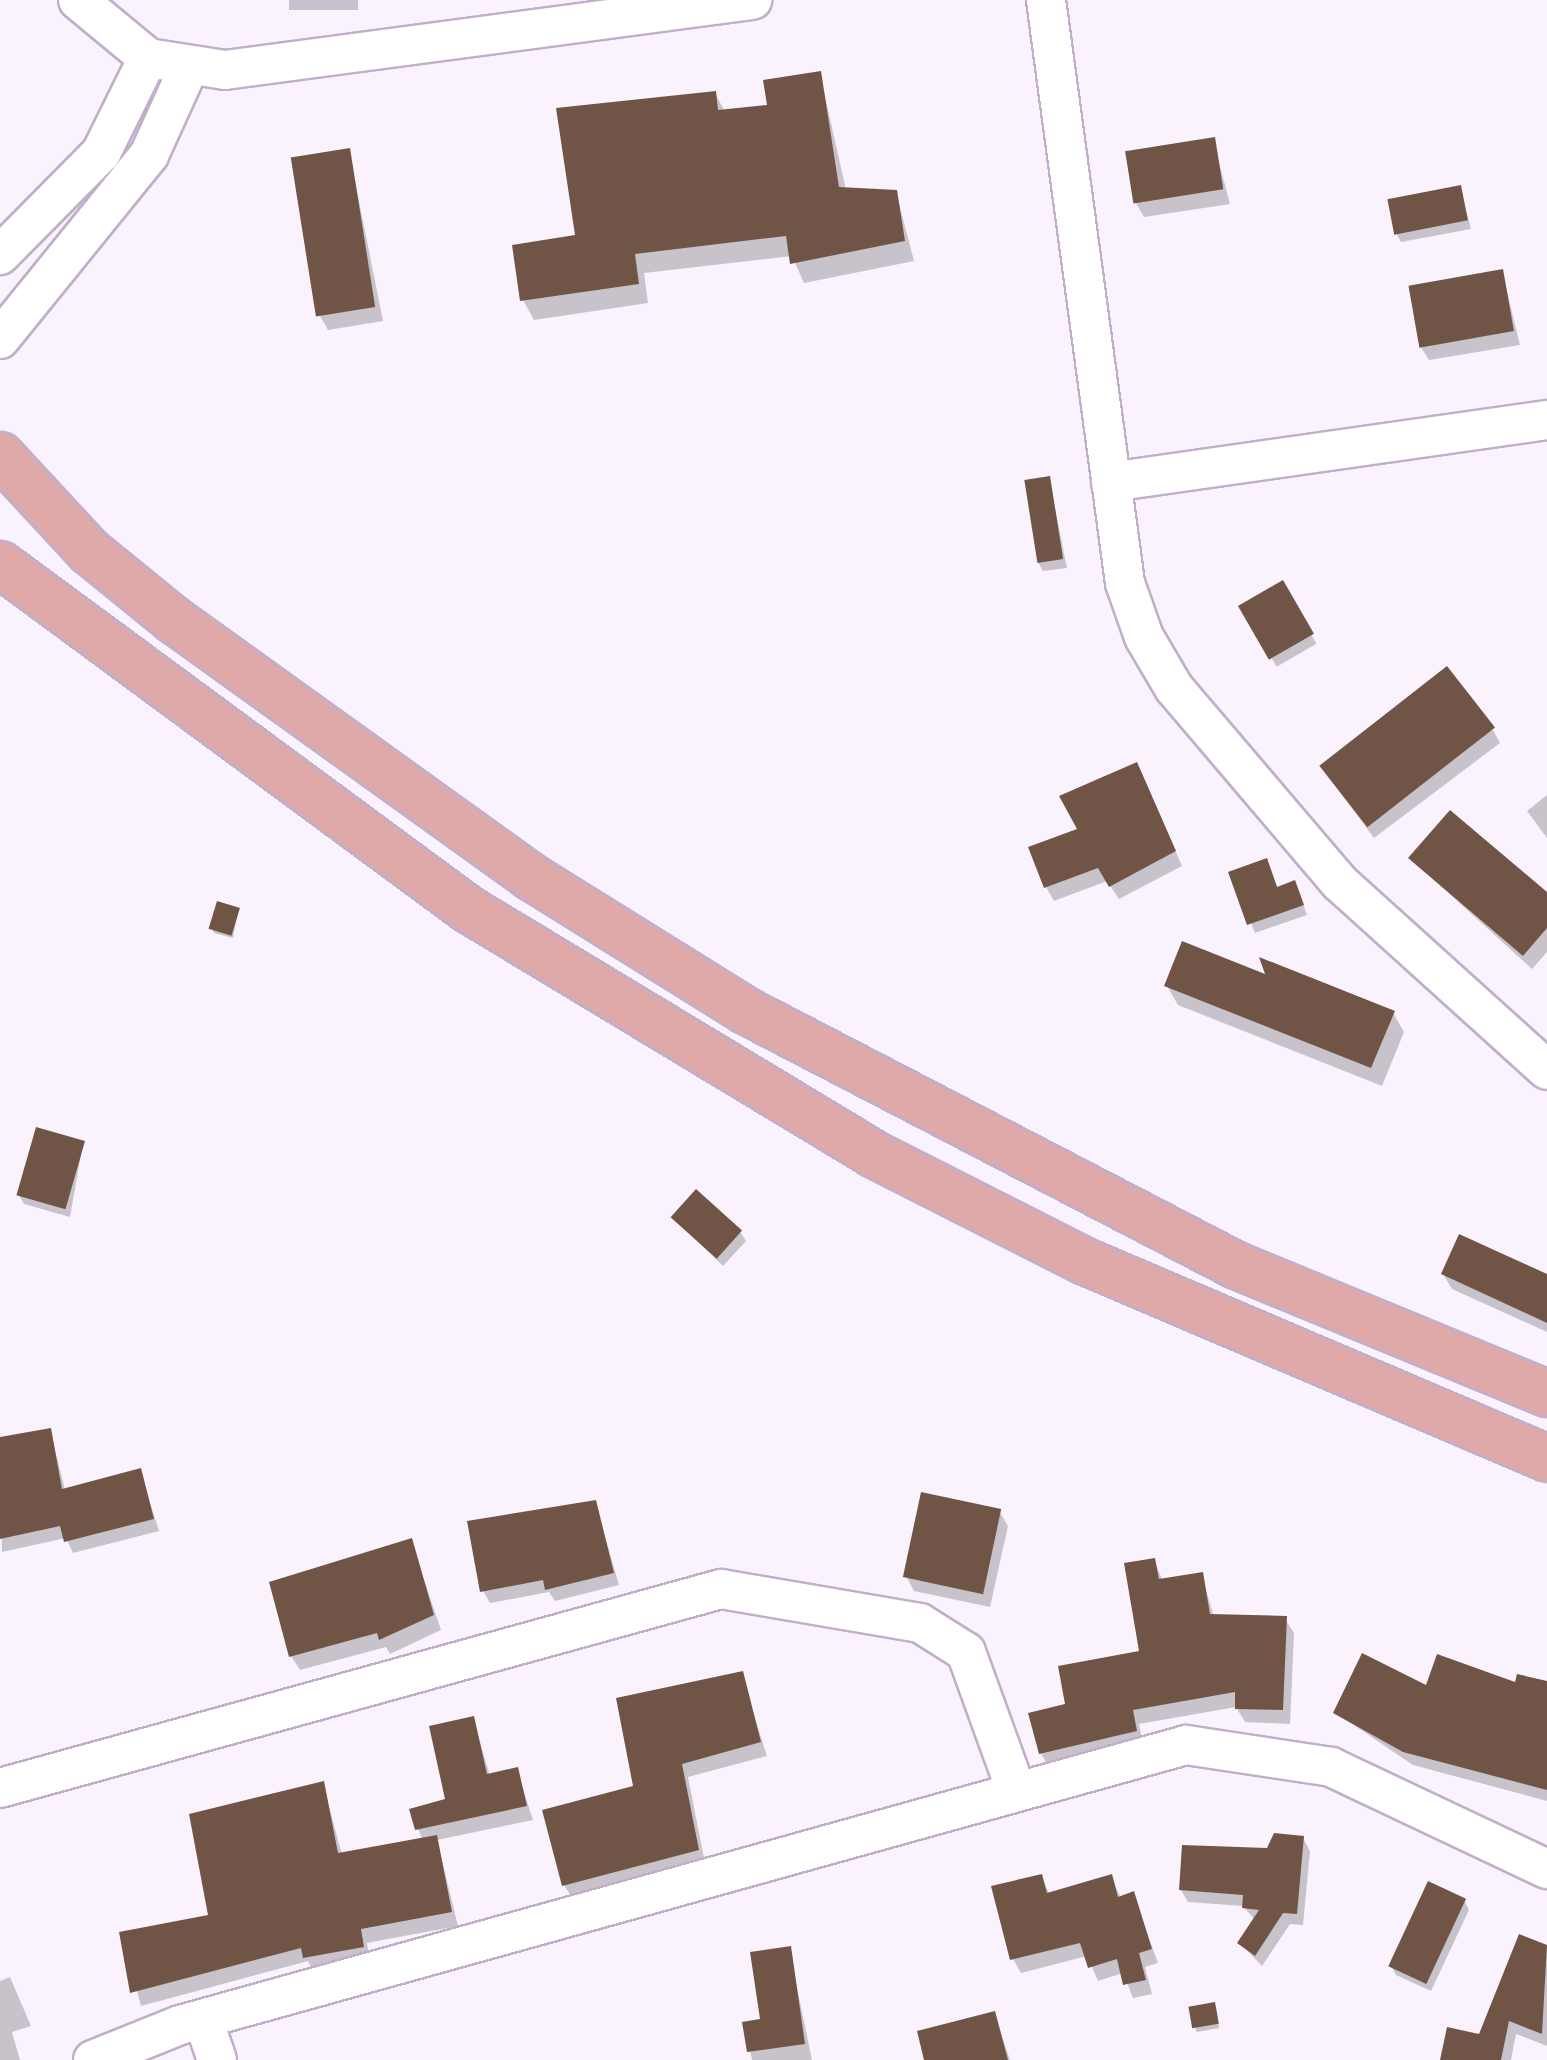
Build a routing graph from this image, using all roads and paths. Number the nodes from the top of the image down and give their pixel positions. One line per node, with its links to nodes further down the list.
1 (78, 0): 4 (street)
2 (752, 0): 5 (street)
3 (1046, 0): 10 (street)
4 (148, 58): 5 (street); 6 (street)
5 (188, 69): 7 (street)
6 (0, 255)
7 (0, 339)
8 (1547, 420): 10 (street)
9 (0, 455): 13 (main road)
10 (1111, 482): 12 (street)
11 (0, 564): 14 (main road)
12 (1547, 1070)
13 (1547, 1393)
14 (1547, 1458)
15 (1015, 1787): 16 (street); 17 (street); 18 (street)
16 (0, 1788)
17 (1547, 1869)
18 (202, 2019): 19 (street); 20 (street)
19 (92, 2060)
20 (218, 2060)

